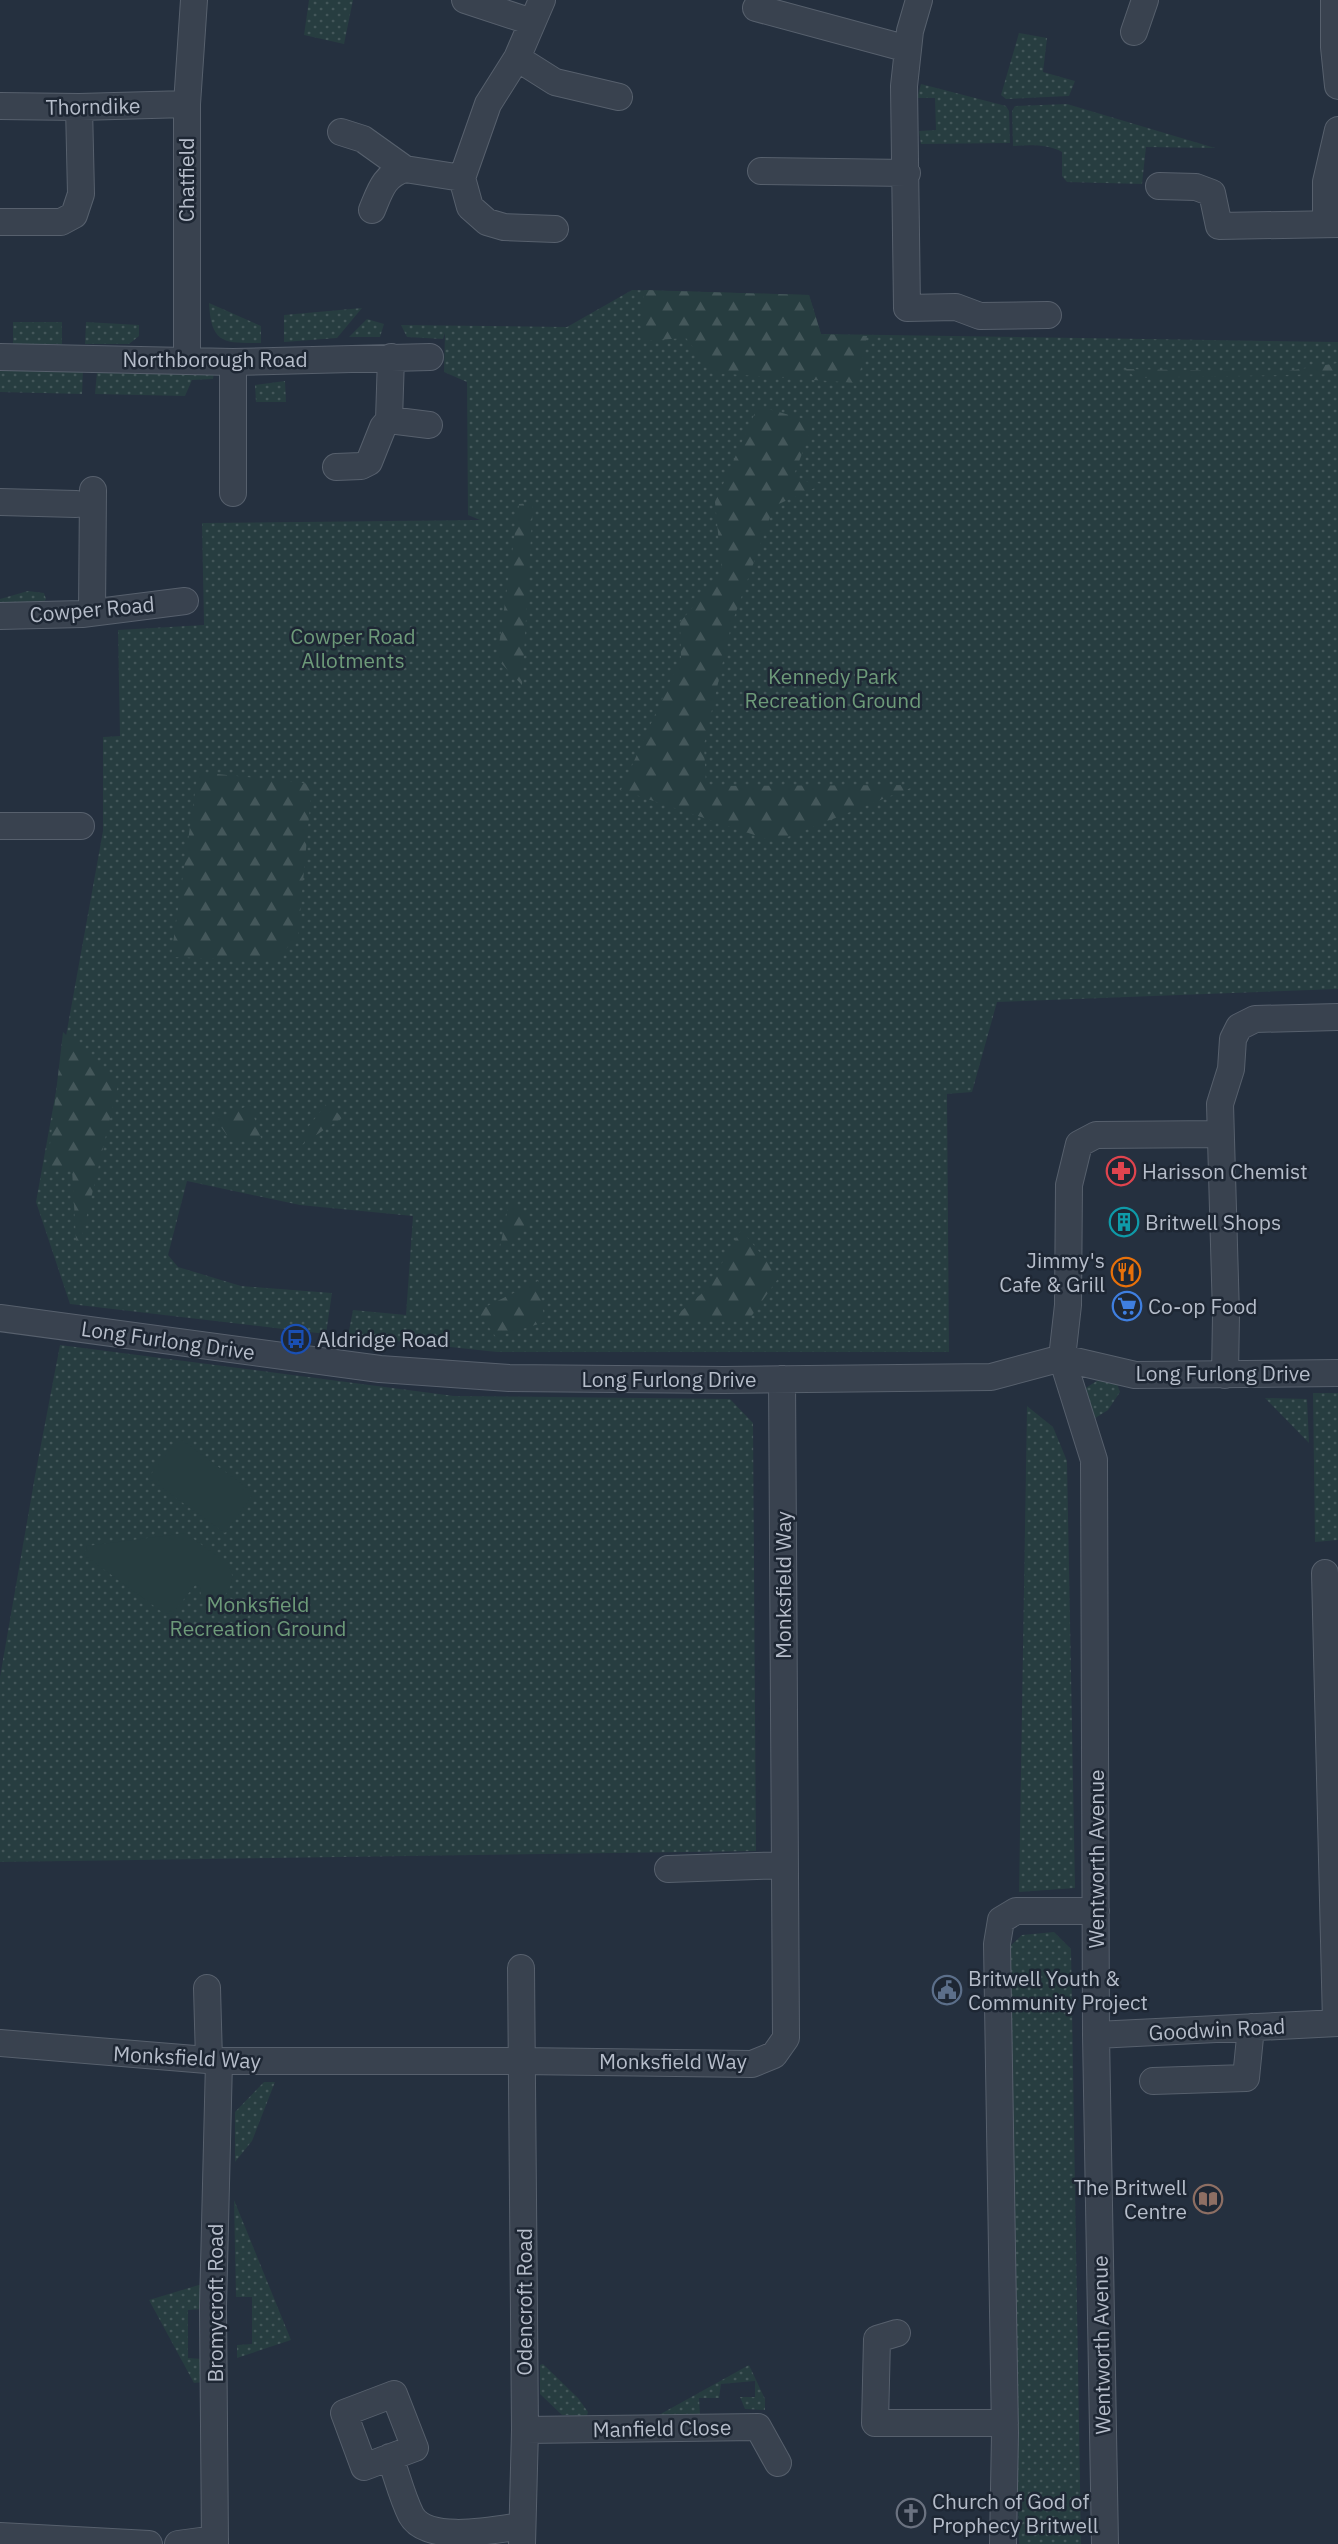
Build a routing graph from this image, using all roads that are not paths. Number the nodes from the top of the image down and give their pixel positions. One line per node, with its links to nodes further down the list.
1 (194, 0): 13 (street, Chatfield)
2 (465, 0): 7 (street)
3 (919, 0): 9 (street)
4 (1145, 0): 8 (street)
5 (1334, 0): 11 (street)
6 (756, 8): 9 (street)
7 (537, 11): 10 (street)
8 (1134, 32)
9 (909, 49): 20 (street)
10 (518, 58): 12 (street); 21 (street)
11 (1338, 86)
12 (619, 97)
13 (187, 104): 15 (street, Thorndike); 31 (street, Chatfield)
14 (0, 106): 15 (street, Thorndike)
15 (79, 107): 24 (street)
16 (1338, 130): 25 (street)
17 (340, 132): 18 (street)
18 (405, 169): 21 (street); 23 (street)
19 (761, 171): 20 (street)
20 (907, 173): 27 (street)
21 (462, 178): 26 (street)
22 (1159, 186): 25 (street)
23 (372, 210)
24 (0, 222)
25 (1332, 224)
26 (555, 229)
27 (1048, 315)
28 (0, 357): 31 (street, Northborough Road)
29 (391, 357): 30 (street, Northborough Road); 32 (street, Northborough Road); 33 (street)
30 (430, 357)
31 (187, 361): 32 (street, Northborough Road)
32 (233, 362): 36 (street)
33 (389, 420): 34 (street); 35 (street)
34 (429, 425)
35 (336, 467)
36 (233, 493)
37 (0, 502): 39 (street)
38 (185, 601): 39 (street, Cowper Road)
39 (92, 612): 40 (street, Cowper Road)
40 (0, 616)
41 (0, 826): 42 (street)
42 (81, 826)
43 (1338, 1017): 44 (street)
44 (1219, 1134): 46 (street); 48 (street)
45 (0, 1318): 49 (street, Long Furlong Drive)
46 (1062, 1358): 48 (street, Long Furlong Drive); 49 (street, Long Furlong Drive); 53 (street, Wentworth Avenue)
47 (1338, 1373): 48 (street, Long Furlong Drive)
48 (1225, 1375)
49 (782, 1379): 51 (street, Monksfield Way)
50 (1325, 1573): 56 (street)
51 (783, 1865): 52 (street); 61 (street, Monksfield Way)
52 (668, 1869)
53 (1096, 1911): 58 (street, Wentworth Avenue); 64 (street)
54 (521, 1968): 61 (street, Odencroft Road)
55 (207, 1988): 60 (street, Bromycroft Road)
56 (1337, 2024): 57 (street, Goodwin Road)
57 (1251, 2027): 58 (street, Goodwin Road); 62 (street)
58 (1096, 2035): 74 (street, Wentworth Avenue)
59 (0, 2043): 60 (street, Monksfield Way)
60 (214, 2061): 61 (street, Monksfield Way); 70 (street, Bromycroft Road)
61 (521, 2061): 65 (street, Odencroft Road)
62 (1154, 2081)
63 (897, 2333): 64 (street)
64 (1005, 2423): 73 (street)
65 (525, 2430): 67 (street, Manfield Close); 68 (street, Odencroft Road)
66 (390, 2457): 68 (street)
67 (778, 2463)
68 (522, 2535)
69 (0, 2536): 71 (street)
70 (215, 2542): 72 (street)
71 (148, 2544)
72 (178, 2544)
73 (1003, 2544)
74 (1105, 2544)

